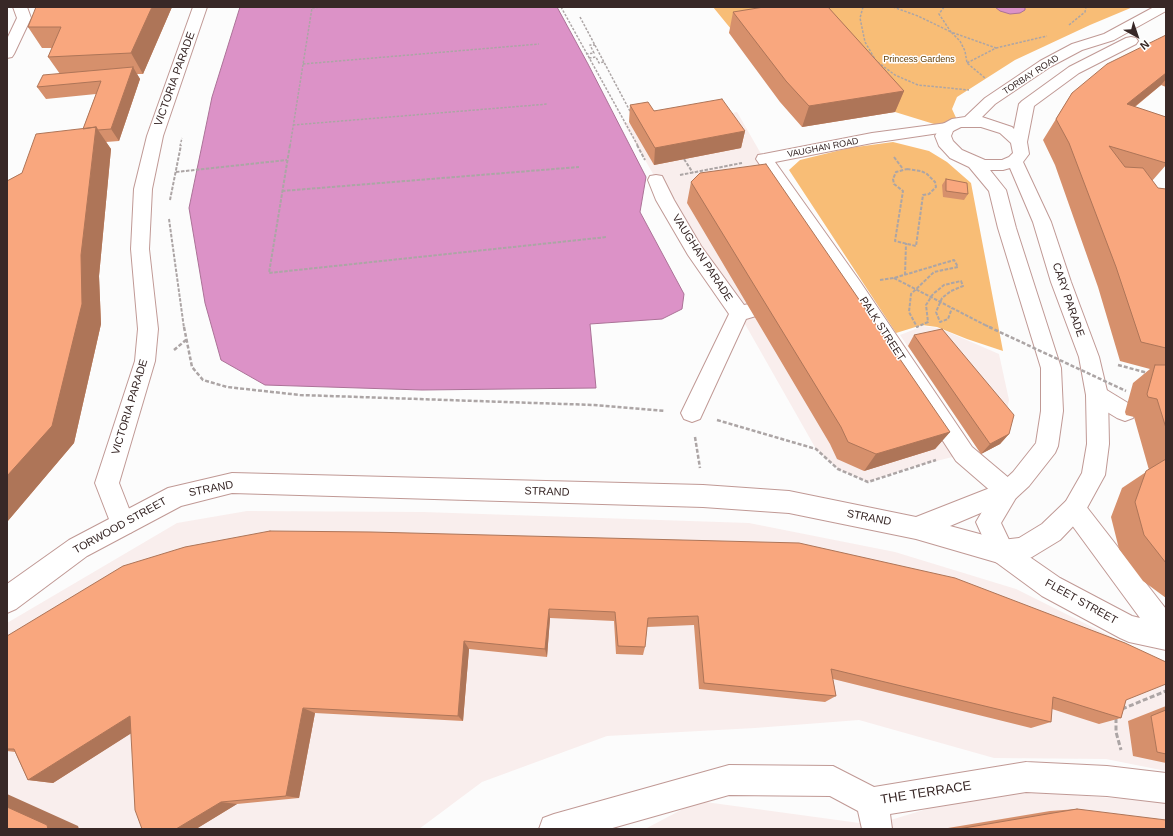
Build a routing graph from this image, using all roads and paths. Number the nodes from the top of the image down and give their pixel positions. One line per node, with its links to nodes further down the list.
1 (20, 7): 18 (main road)
2 (200, 7): 61 (main road, VICTORIA PARADE)
3 (320, 7): 23 (path)
4 (561, 7): 19 (path)
5 (863, 7): 24 (path)
6 (893, 7): 12 (path)
7 (944, 7): 12 (path)
8 (1086, 7): 11 (path)
9 (1164, 7): 24 (main road, TORBAY ROAD)
10 (580, 17): 16 (path)
11 (1066, 27)
12 (951, 32): 17 (path); 22 (path)
13 (1142, 35): 31 (main road, TORBAY ROAD)
14 (1049, 36): 17 (path)
15 (538, 44): 23 (path)
16 (594, 45): 19 (path); 21 (path)
17 (996, 48): 22 (path)
18 (7, 54)
19 (586, 54): 20 (path)
20 (589, 58): 21 (path); 40 (path)
21 (604, 62): 26 (path)
22 (967, 63): 24 (path)
23 (303, 64): 28 (path)
24 (1002, 93): 27 (main road, TORBAY ROAD)
25 (548, 104): 28 (path)
26 (632, 115)
27 (969, 122): 30 (main road); 31 (main road)
28 (293, 125): 34 (path)
29 (183, 134): 38 (path)
30 (946, 135): 33 (main road, VAUGHAN ROAD); 36 (main road)
31 (1019, 142): 35 (main road, TORBAY ROAD)
32 (684, 159): 39 (path)
33 (764, 159): 39 (path); 58 (main road, PALK STREET)
34 (287, 160): 38 (path); 41 (path)
35 (1015, 161): 36 (main road); 51 (main road, CARY PARADE)
36 (975, 163): 58 (main road)
37 (579, 167): 41 (path)
38 (176, 172): 42 (path)
39 (693, 173): 40 (path)
40 (656, 180): 55 (main road, VAUGHAN PARADE)
41 (282, 192): 44 (path)
42 (170, 205)
43 (168, 211): 55 (path)
44 (607, 237)
45 (906, 243): 45 (path); 46 (path)
46 (905, 275): 47 (path); 47 (path)
47 (916, 289): 48 (path); 48 (path)
48 (930, 297): 49 (path); 49 (path)
49 (941, 302): 50 (path); 50 (path)
50 (952, 308): 54 (path, bridge)
51 (1089, 357): 52 (path); 53 (main road, CARY PARADE)
52 (1151, 373)
53 (1097, 395): 54 (main road); 56 (main road, CARY PARADE)
54 (1126, 401)
55 (692, 413): 57 (path)
56 (1098, 444): 60 (main road, STRAND)
57 (932, 461)
58 (1008, 491): 62 (main road); 63 (main road)
59 (176, 496): 61 (main road, TORWOOD STREET); 62 (main road, STRAND)
60 (1074, 509): 63 (main road, STRAND); 65 (main road)
61 (123, 524): 64 (main road, TORWOOD STREET)
62 (916, 528): 63 (main road, STRAND)
63 (1002, 552): 66 (main road, FLEET STREET)
64 (7, 600)
65 (1166, 631)
66 (1166, 636)
67 (1166, 691): 68 (path)
68 (1118, 782): 69 (main road, THE TERRACE); 70 (main road, THE TERRACE)
69 (1166, 788)
70 (874, 816): 71 (main road, THE TERRACE)
71 (554, 829)

